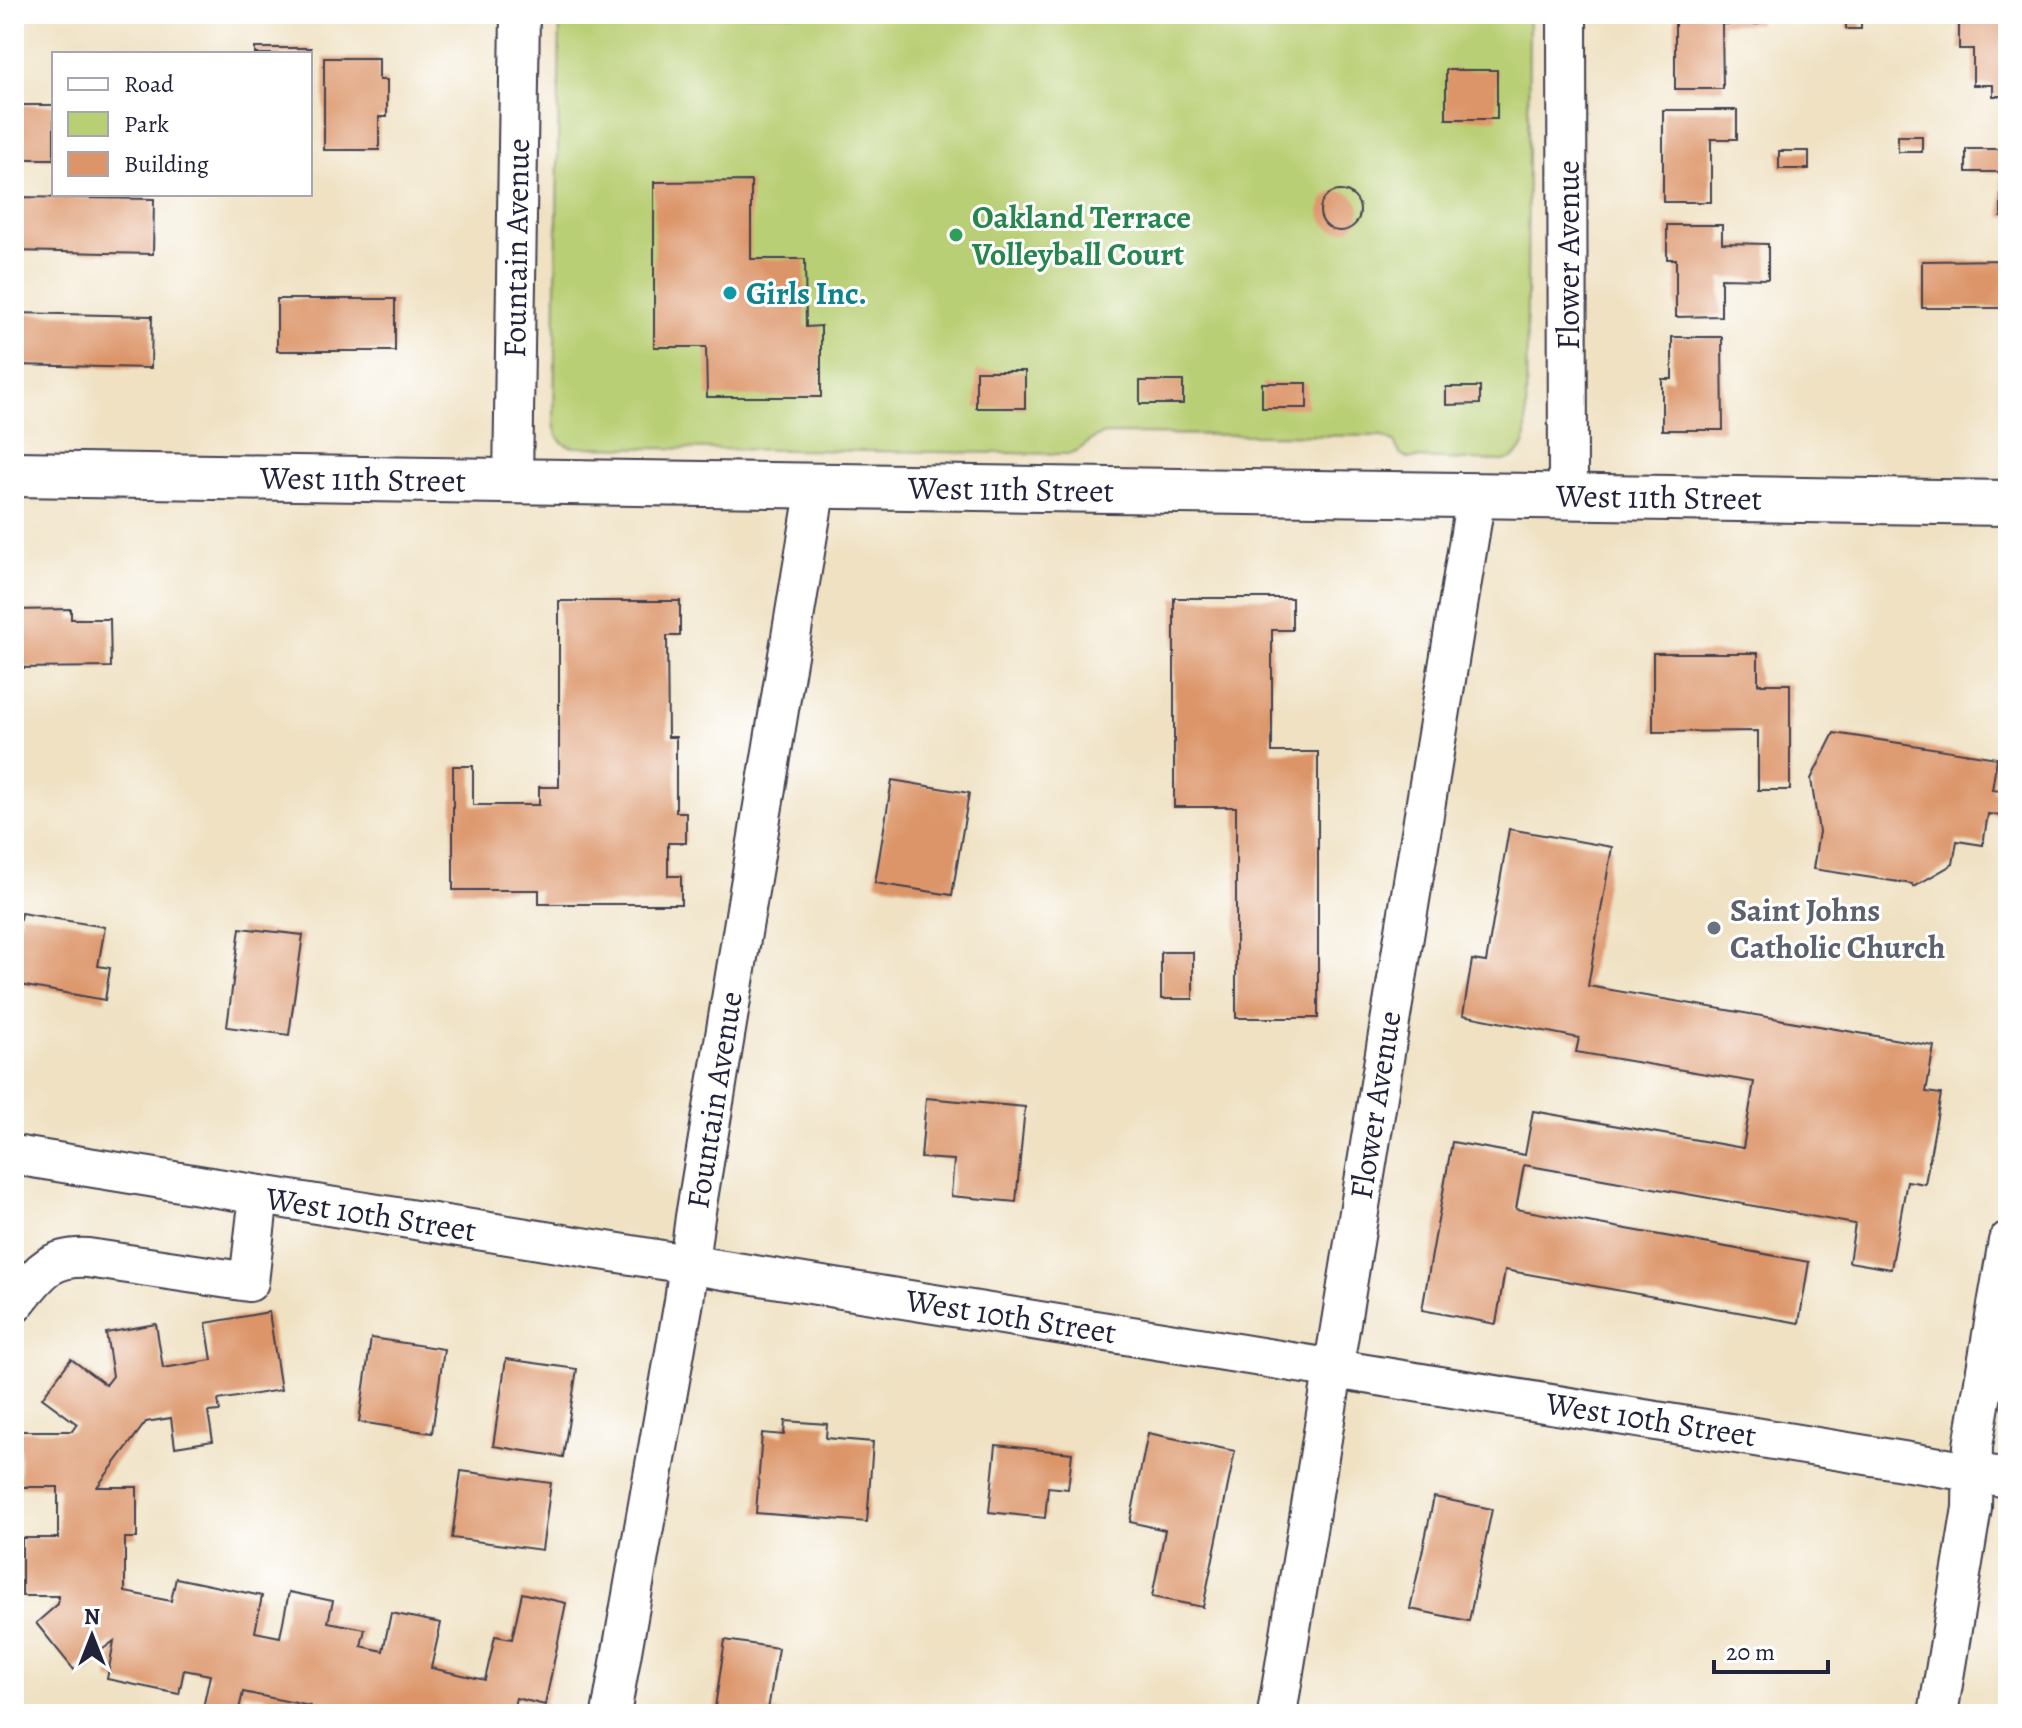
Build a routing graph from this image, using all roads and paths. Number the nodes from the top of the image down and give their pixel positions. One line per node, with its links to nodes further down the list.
1 (520, 14): 4 (street, Fountain Avenue)
2 (1567, 14): 7 (street, Flower Avenue)
3 (14, 474): 4 (main road, West 11th Street)
4 (513, 482): 5 (main road, West 11th Street)
5 (816, 486): 6 (main road, West 11th Street); 12 (street, Fountain Avenue)
6 (1476, 496): 7 (main road, West 11th Street); 14 (street, Flower Avenue)
7 (1568, 496): 8 (main road, West 11th Street)
8 (2008, 503)
9 (14, 1155): 10 (street, West 10th Street)
10 (259, 1195): 12 (street, West 10th Street); 13 (street)
11 (2008, 1241): 15 (street)
12 (690, 1264): 14 (street, West 10th Street); 16 (street, Fountain Avenue)
13 (14, 1304)
14 (1332, 1367): 15 (street, West 10th Street); 17 (street, Flower Avenue)
15 (1990, 1475): 18 (street)
16 (611, 1714)
17 (1277, 1714)
18 (1938, 1714)

